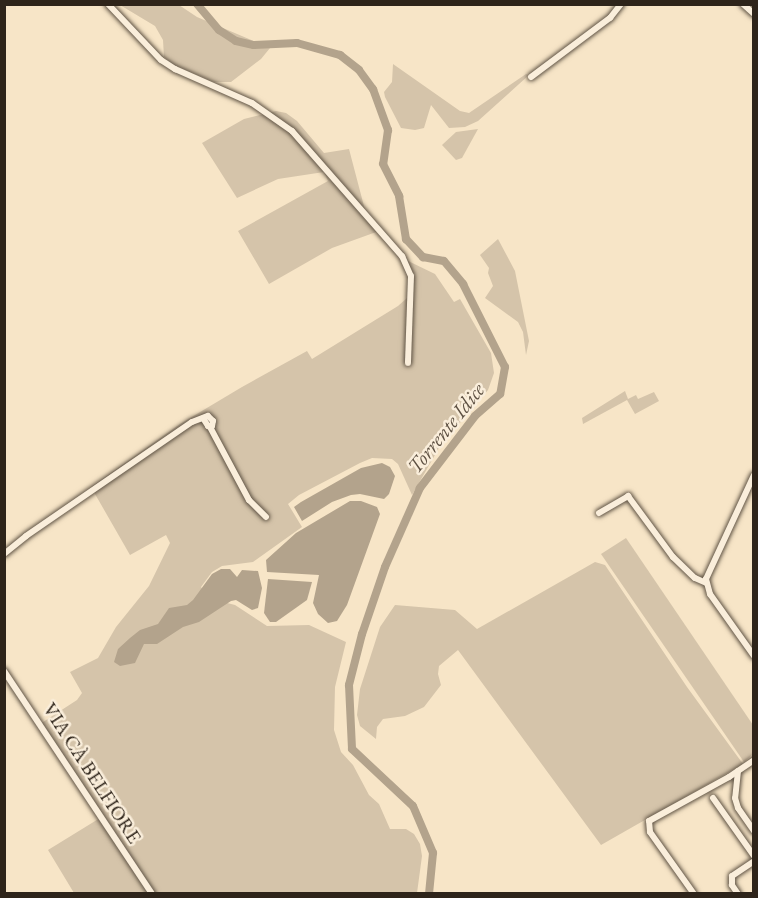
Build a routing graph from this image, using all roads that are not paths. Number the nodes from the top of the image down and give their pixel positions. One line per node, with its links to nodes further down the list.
1 (108, 4): 6 (street)
2 (621, 4): 5 (street)
3 (743, 4): 4 (street)
4 (753, 14)
5 (531, 77)
6 (408, 363)
7 (753, 476): 11 (street)
8 (600, 513): 11 (street)
9 (266, 517): 10 (street)
10 (4, 554)
11 (706, 583): 12 (street)
12 (753, 656)
13 (4, 671): 22 (street, VIA CÀ BELFIORE)
14 (753, 760): 15 (street)
15 (738, 771): 16 (street); 17 (street)
16 (729, 777): 17 (street); 23 (street)
17 (735, 791): 19 (street)
18 (713, 798): 20 (street)
19 (753, 831)
20 (753, 856)
21 (753, 861): 24 (street)
22 (152, 894)
23 (694, 894)
24 (738, 894)

